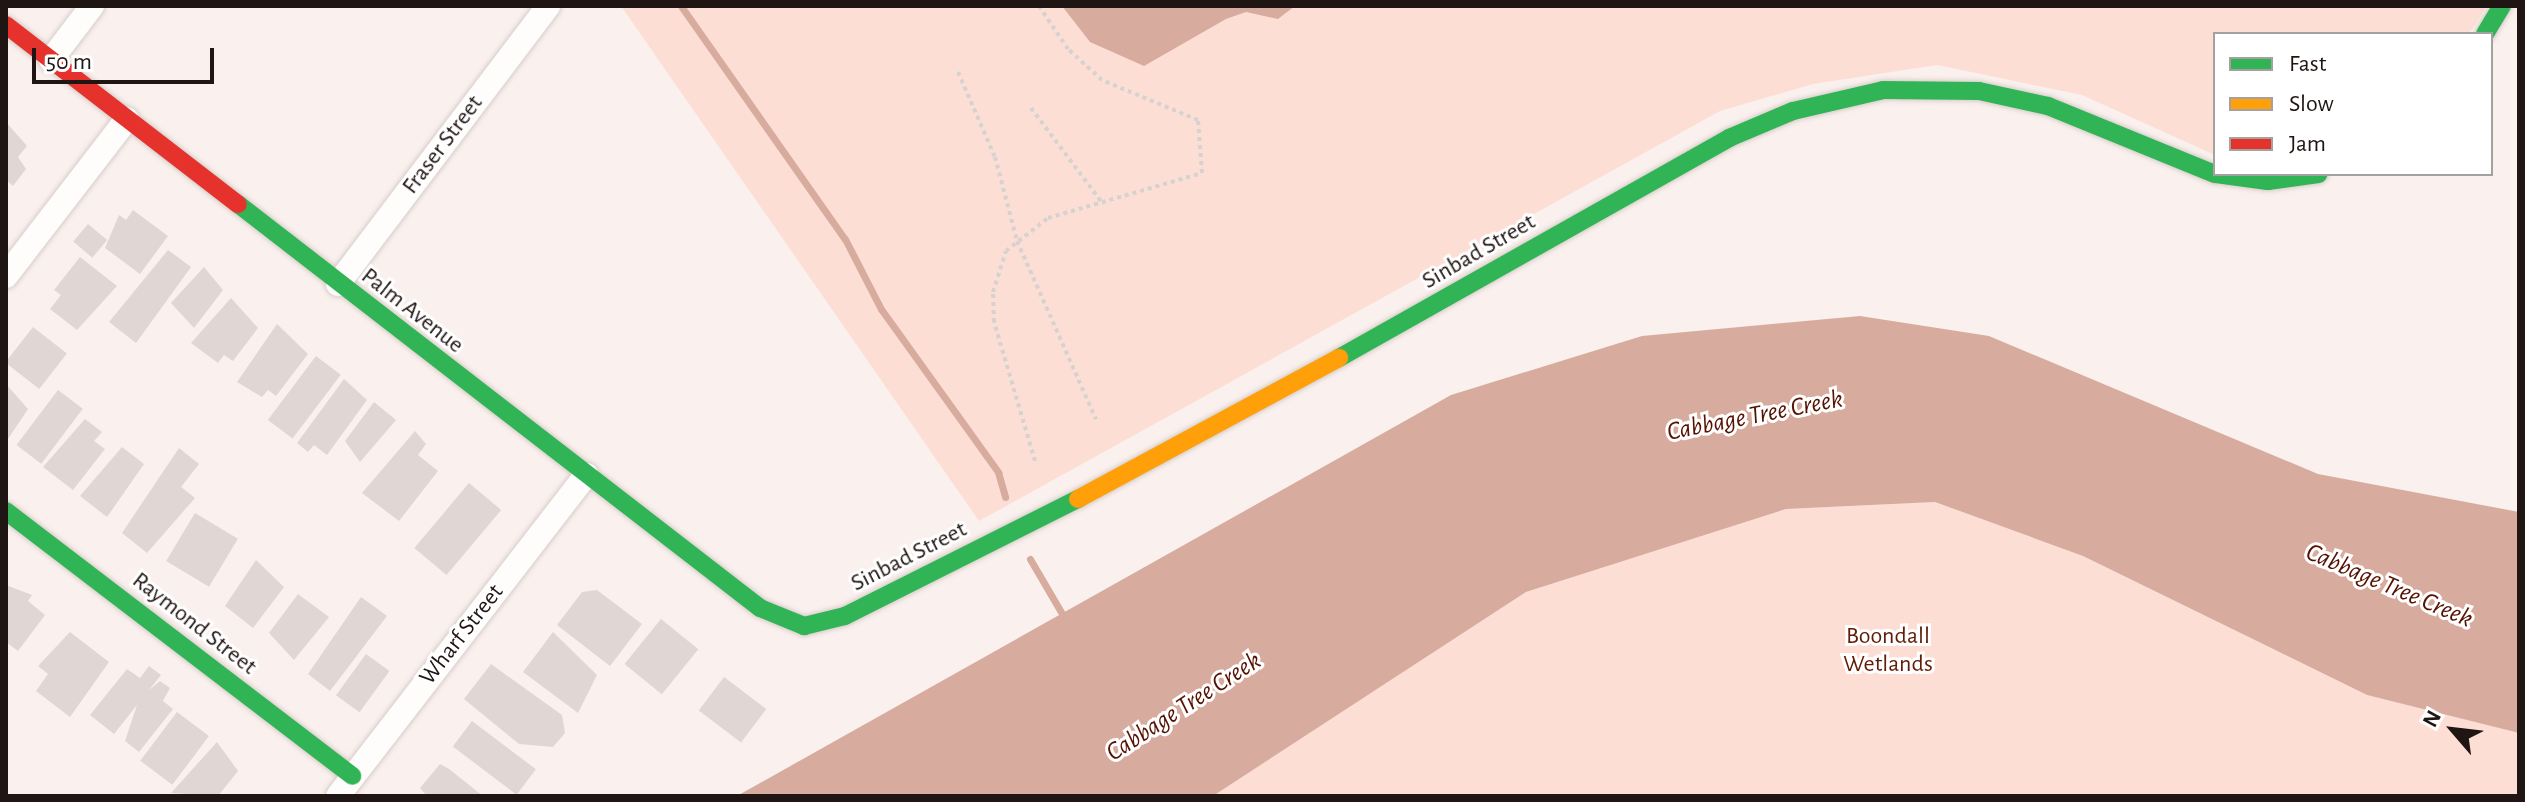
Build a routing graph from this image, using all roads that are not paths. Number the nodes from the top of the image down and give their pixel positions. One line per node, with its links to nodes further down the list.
1 (92, 6): 6 (street)
2 (548, 6): 12 (street, Fraser Street)
3 (2502, 6): 5 (street)
4 (6, 25): 6 (street, Palm Avenue)
5 (2486, 32)
6 (51, 60): 7 (street, Palm Avenue)
7 (127, 119): 11 (street); 12 (street, Palm Avenue)
8 (2213, 173): 15 (street, Sinbad Street)
9 (2231, 176): 10 (street, Sinbad Street)
10 (2304, 176)
11 (6, 276)
12 (338, 284): 13 (street, Palm Avenue)
13 (586, 475): 15 (street, Palm Avenue); 16 (street, Wharf Street)
14 (6, 511): 16 (street, Raymond Street)
15 (795, 625)
16 (345, 786)

